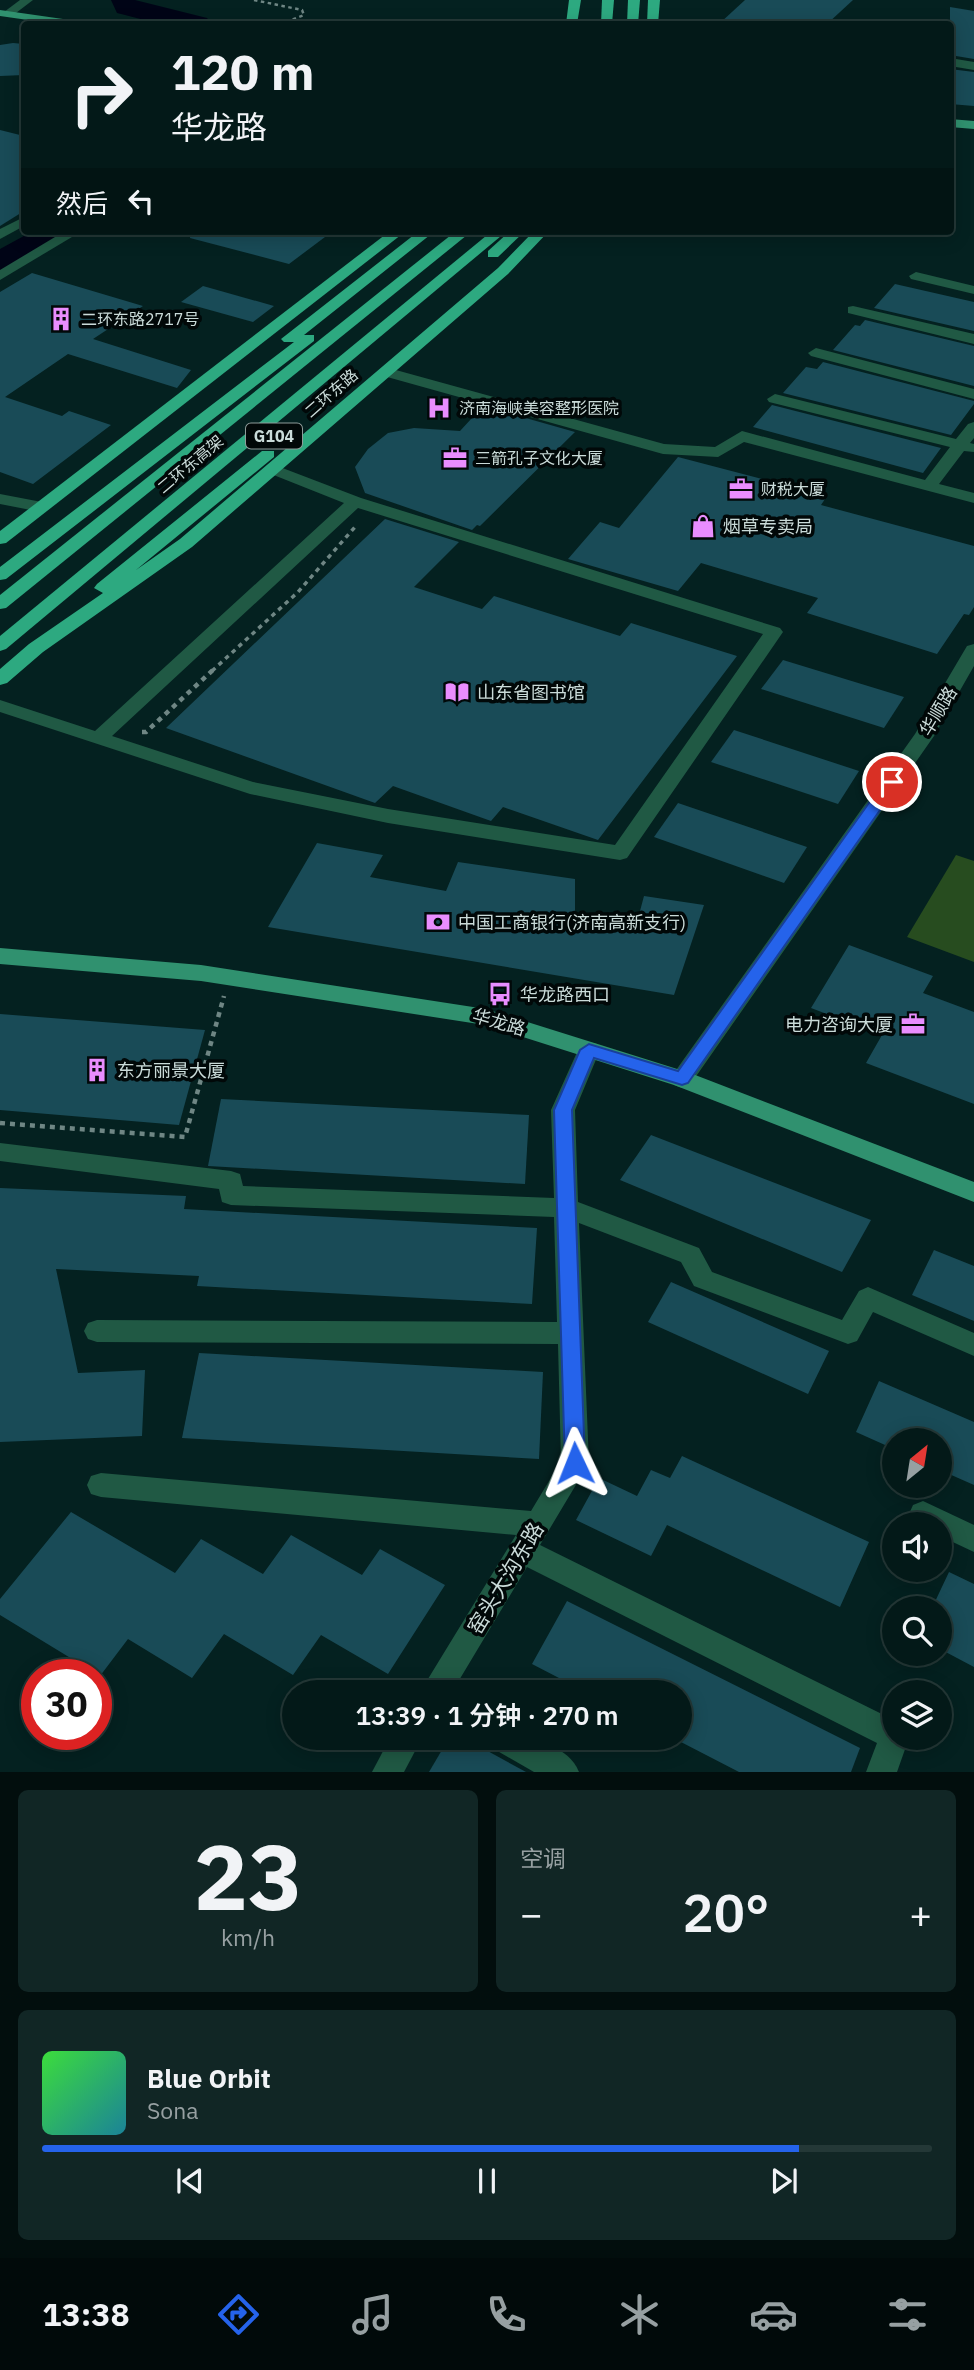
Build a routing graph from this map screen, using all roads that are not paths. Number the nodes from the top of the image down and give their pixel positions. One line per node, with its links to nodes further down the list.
1 (27, 0): 6 (street)
2 (575, 0): 7 (highway)
3 (608, 0): 8 (highway)
4 (634, 0): 9 (highway)
5 (654, 0): 10 (highway)
6 (2, 21): 11 (main road); 12 (main road)
7 (572, 21)
8 (607, 21)
9 (633, 21)
10 (653, 21)
11 (21, 22)
12 (21, 27)
13 (954, 63): 14 (street)
14 (974, 66)
15 (954, 123): 16 (main road)
16 (974, 125)
17 (954, 137): 18 (main road)
18 (974, 138)
19 (21, 223): 20 (street)
20 (0, 235)
21 (68, 235): 30 (street)
22 (394, 235): 46 (highway)
23 (423, 235): 48 (highway)
24 (441, 235): 49 (highway)
25 (460, 235): 50 (highway, 二环东高架)
26 (495, 235): 51 (highway, 二环东高架)
27 (513, 235): 52 (highway, 二环东路 / G104)
28 (523, 235): 52 (highway)
29 (538, 235): 36 (highway, 二环东路)
30 (0, 276)
31 (916, 276): 32 (street)
32 (974, 290)
33 (853, 310): 34 (street)
34 (974, 339)
35 (816, 353): 37 (street)
36 (385, 372): 41 (highway, 二环东路); 42 (street)
37 (974, 394)
38 (775, 398): 40 (street)
39 (974, 427): 40 (street)
40 (968, 447): 42 (street)
41 (272, 469): 45 (street); 52 (highway, 二环东路)
42 (929, 486): 43 (street)
43 (974, 498)
44 (0, 499): 46 (street)
45 (355, 502): 56 (street); 56 (street)
46 (41, 508): 47 (highway)
47 (0, 540)
48 (0, 569)
49 (0, 575)
50 (0, 604)
51 (0, 645)
52 (36, 648): 54 (highway, 二环东路 / G104)
53 (974, 650): 59 (street, 华顺路)
54 (0, 679)
55 (0, 706): 56 (street)
56 (98, 739)
57 (0, 956): 58 (main road, 华龙路)
58 (589, 1050): 59 (main road, 华龙路); 62 (street, 窑头大沟东路)
59 (682, 1079): 61 (main road, 华龙路)
60 (0, 1152): 62 (street)
61 (974, 1192)
62 (566, 1208): 64 (street, 窑头大沟东路); 65 (street)
63 (97, 1331): 64 (street)
64 (571, 1333): 67 (street, 窑头大沟东路)
65 (974, 1345)
66 (101, 1485): 67 (street)
67 (537, 1524): 70 (street, 窑头大沟东路)
68 (952, 1528): 69 (street)
69 (974, 1539)
70 (522, 1550): 71 (street, 窑头大沟东路); 72 (street)
71 (442, 1680)
72 (882, 1731)
73 (400, 1750): 76 (street)
74 (526, 1750): 77 (street)
75 (889, 1750): 78 (street)
76 (387, 1772)
77 (564, 1772)
78 (881, 1772)

